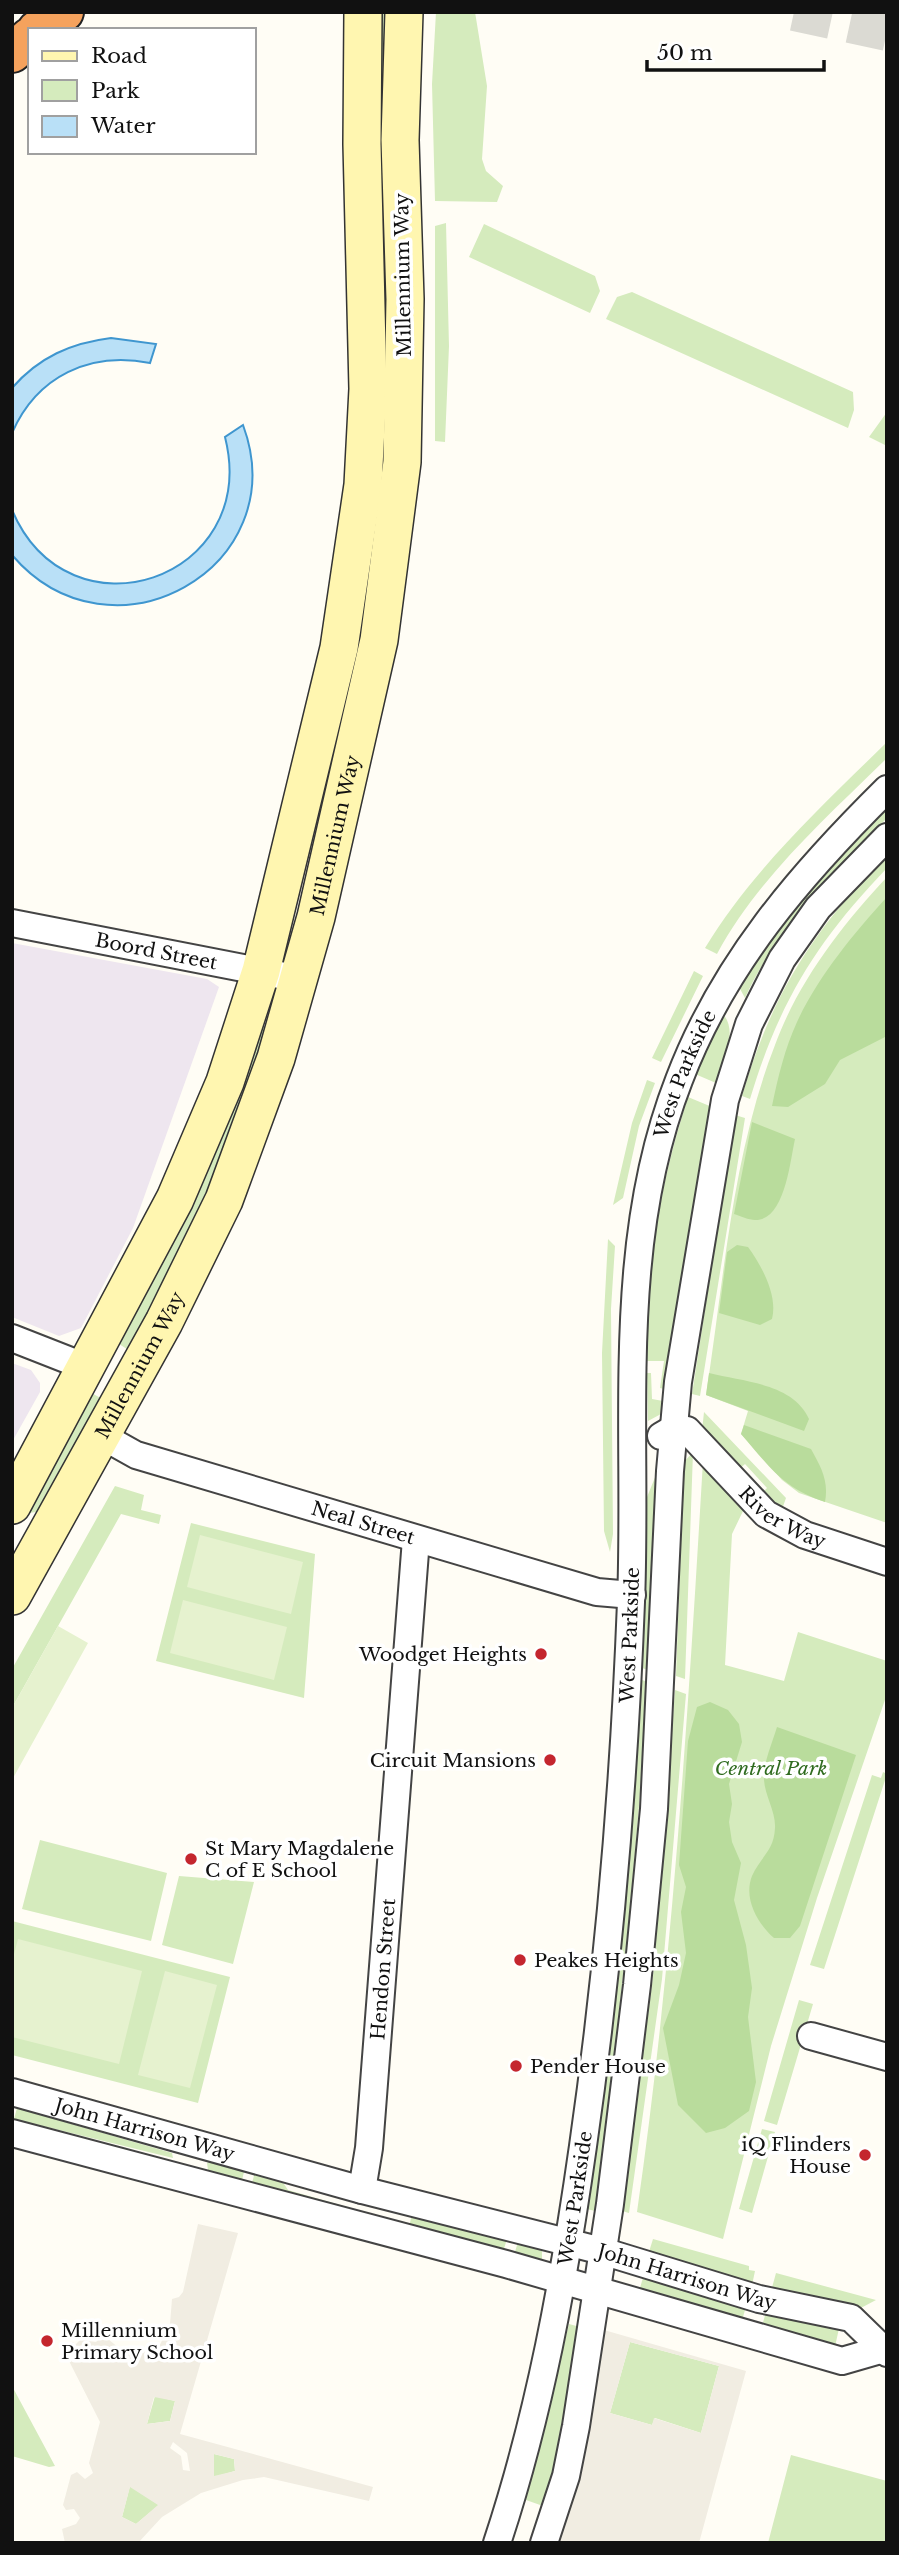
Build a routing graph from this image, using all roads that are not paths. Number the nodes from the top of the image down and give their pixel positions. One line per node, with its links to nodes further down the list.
1 (64, 12): 4 (highway)
2 (363, 12): 7 (street, Millennium Way)
3 (404, 12): 8 (street, Millennium Way)
4 (40, 28)
5 (28, 39): 6 (highway)
6 (12, 53)
7 (364, 458): 8 (street); 12 (street, Millennium Way)
8 (402, 462): 13 (street, Millennium Way)
9 (887, 789): 18 (street, West Parkside)
10 (887, 836): 16 (street, West Parkside)
11 (12, 923): 12 (street, Boord Street)
12 (261, 971): 13 (street, Boord Street); 15 (street, Millennium Way)
13 (300, 979): 17 (street, Millennium Way)
14 (12, 1338): 15 (street)
15 (86, 1367): 19 (street, Millennium Way)
16 (673, 1429): 18 (street); 21 (street, River Way); 32 (street, West Parkside)
17 (102, 1436): 20 (street, Neal Street); 23 (street, Millennium Way)
18 (634, 1468): 22 (street, West Parkside)
19 (12, 1505)
20 (416, 1539): 22 (street, Neal Street); 28 (street, Hendon Street)
21 (887, 1562)
22 (632, 1595): 31 (street, West Parkside)
23 (12, 1596)
24 (811, 2036): 25 (street)
25 (887, 2057)
26 (12, 2092): 28 (street, John Harrison Way)
27 (12, 2133): 30 (street, John Harrison Way)
28 (362, 2190): 29 (street, John Harrison Way)
29 (398, 2199): 30 (street); 31 (street, John Harrison Way)
30 (389, 2232): 33 (street, John Harrison Way)
31 (569, 2242): 32 (street, John Harrison Way); 33 (street, West Parkside)
32 (602, 2251): 34 (street, West Parkside); 35 (street, John Harrison Way)
33 (563, 2282): 34 (street, John Harrison Way); 36 (street, West Parkside)
34 (597, 2292): 35 (street, John Harrison Way); 37 (street, West Parkside)
35 (886, 2344)
36 (497, 2543)
37 (544, 2543)

